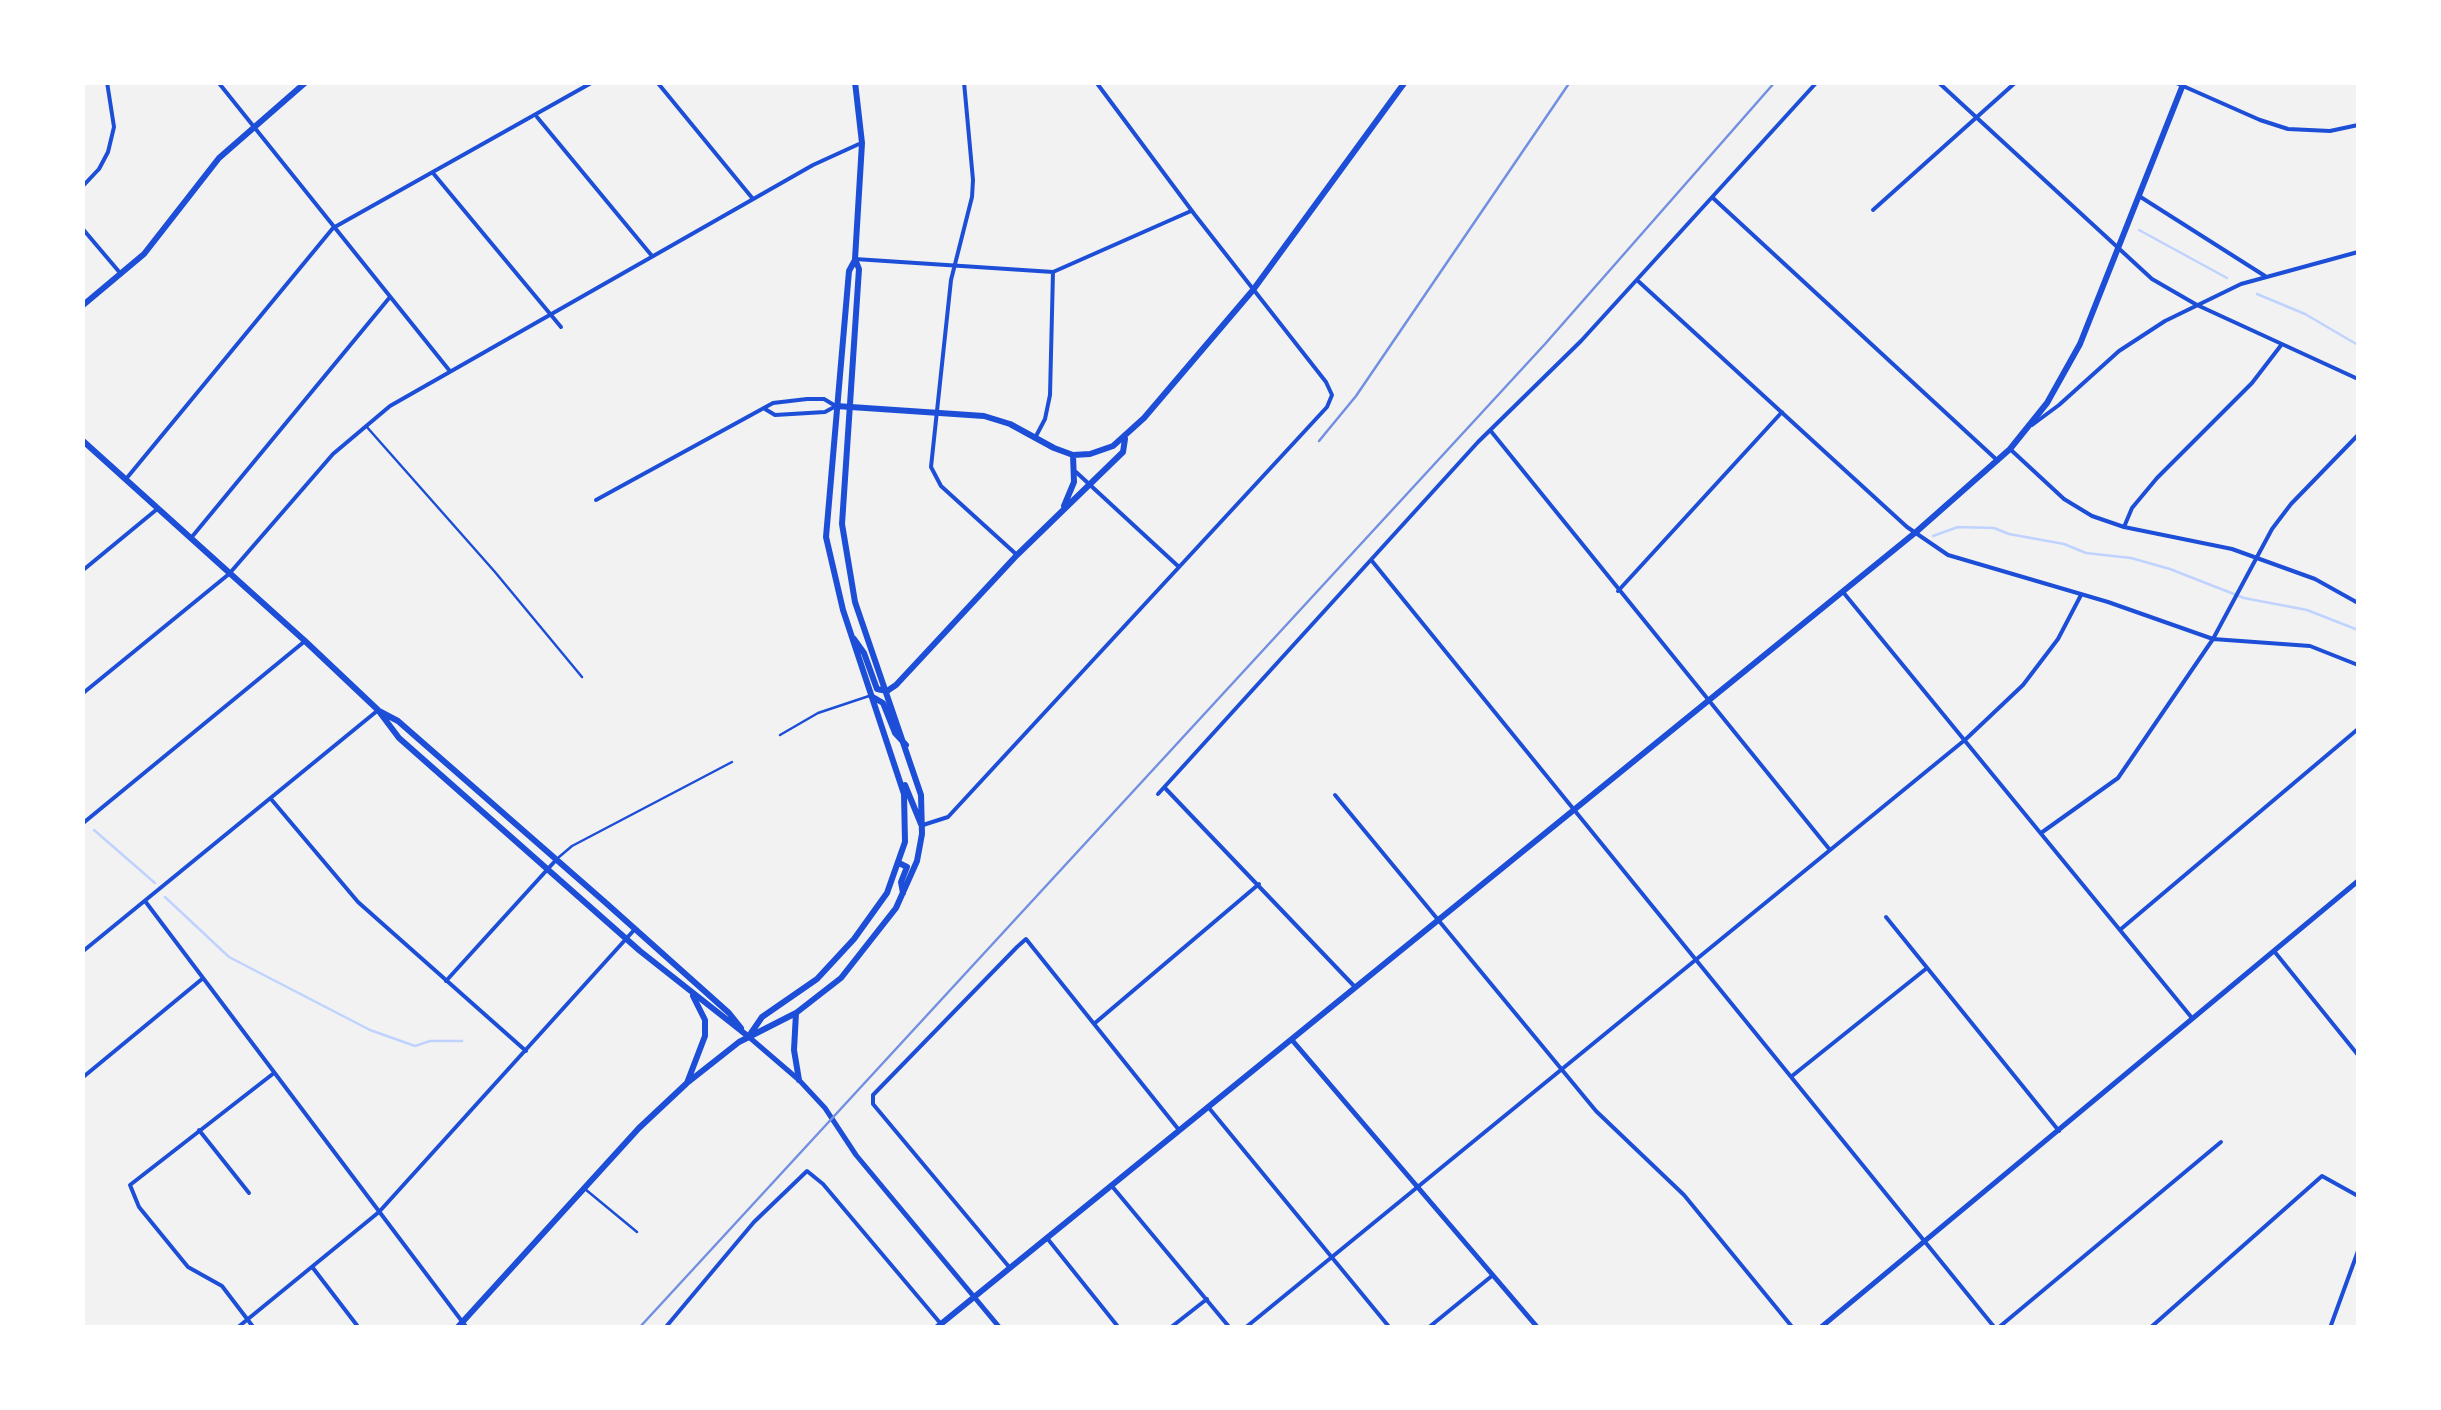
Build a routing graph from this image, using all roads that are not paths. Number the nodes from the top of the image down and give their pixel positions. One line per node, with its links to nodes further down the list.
1 (106, 82): 21 (street)
2 (218, 82): 18 (street)
3 (306, 82): 18 (main road)
4 (594, 82): 15 (street)
5 (658, 82): 24 (street)
6 (855, 82): 19 (main road)
7 (964, 82): 33 (street)
8 (1096, 82): 25 (street)
9 (1405, 82): 38 (main road)
10 (1817, 82): 23 (street)
11 (1938, 82): 16 (street)
12 (2016, 82): 16 (street)
13 (2174, 82): 14 (street)
14 (2182, 85): 17 (street); 22 (main road)
15 (536, 116): 20 (street); 31 (street)
16 (1976, 118): 26 (street); 29 (street)
17 (2358, 125)
18 (254, 126): 28 (street); 35 (main road)
19 (862, 143): 24 (street); 32 (main road)
20 (432, 172): 28 (street); 42 (street)
21 (82, 187)
22 (2139, 196): 29 (main road); 36 (street)
23 (1712, 198): 37 (street); 61 (street)
24 (753, 199): 31 (street)
25 (1191, 210): 34 (street); 38 (street)
26 (1873, 210)
27 (82, 228): 35 (street)
28 (333, 228): 39 (street); 63 (street)
29 (2118, 248): 40 (street); 53 (main road)
30 (2358, 252): 36 (street)
31 (652, 256): 42 (street)
32 (855, 259): 33 (street); 47 (main road); 48 (main road)
33 (954, 265): 34 (street); 50 (street)
34 (1053, 272): 56 (street)
35 (121, 274): 41 (main road)
36 (2265, 276): 40 (street)
37 (1637, 280): 51 (street); 54 (street)
38 (1253, 290): 57 (main road); 74 (street)
39 (390, 297): 45 (street); 70 (street)
40 (2198, 305): 44 (street); 53 (street)
41 (82, 306)
42 (549, 314): 43 (street); 45 (street)
43 (561, 327)
44 (2282, 344): 46 (street); 68 (street)
45 (449, 370): 52 (street)
46 (2358, 379)
47 (836, 406): 48 (main road); 49 (street); 49 (street); 81 (main road)
48 (848, 407): 50 (main road); 86 (main road)
49 (765, 409): 65 (street)
50 (938, 411): 56 (main road); 71 (street)
51 (1782, 412): 69 (street); 77 (street)
52 (365, 425): 76 (street); 85 (lane)
53 (2032, 425): 59 (main road)
54 (1490, 430): 73 (street); 77 (street)
55 (2358, 435): 72 (street)
56 (1035, 438): 60 (main road)
57 (1125, 438): 60 (main road); 64 (main road)
58 (84, 445): 63 (main road)
59 (2010, 449): 61 (main road); 68 (street)
60 (1073, 455): 62 (main road)
61 (1998, 462): 69 (main road)
62 (1075, 471): 64 (street); 67 (main road)
63 (126, 480): 66 (main road)
64 (1090, 485): 67 (main road); 74 (street)
65 (596, 500)
66 (158, 508): 70 (main road); 75 (street)
67 (1061, 511): 71 (main road)
68 (2124, 527): 72 (street)
69 (1916, 532): 78 (main road); 79 (street)
70 (190, 538): 76 (main road)
71 (1017, 555): 86 (main road)
72 (2255, 557): 80 (street); 82 (street)
73 (1372, 561): 97 (street); 101 (street)
74 (1179, 567): 103 (street)
75 (82, 571)
76 (229, 574): 83 (main road); 87 (street)
77 (1618, 591): 89 (street)
78 (1842, 591): 89 (main road); 93 (street)
79 (2081, 595): 82 (street); 93 (street)
80 (2358, 602)
81 (850, 634): 86 (main road); 88 (main road)
82 (2214, 638): 84 (street); 104 (street)
83 (306, 640): 90 (main road); 102 (street)
84 (2358, 664)
85 (582, 677)
86 (887, 691): 94 (main road)
87 (82, 694)
88 (870, 695): 92 (lane); 94 (main road); 96 (main road)
89 (1708, 700): 101 (main road); 105 (street)
90 (378, 710): 100 (street); 106 (main road); 108 (main road)
91 (2358, 729): 116 (street)
92 (780, 734)
93 (1966, 739): 104 (street); 105 (street)
94 (907, 746): 103 (main road)
95 (732, 762): 106 (lane)
96 (899, 773): 103 (main road); 107 (main road)
97 (1165, 787): 98 (street); 110 (street)
98 (1158, 794)
99 (1335, 795): 114 (street)
100 (271, 799): 112 (street); 123 (street)
101 (1573, 810): 114 (main road); 120 (street)
102 (82, 824)
103 (922, 825): 111 (main road)
104 (2041, 833): 116 (street)
105 (1830, 850): 120 (street)
106 (556, 860): 108 (street); 115 (main road)
107 (899, 863): 111 (main road); 129 (main road)
108 (547, 869): 117 (main road); 123 (street)
109 (2358, 880): 119 (street)
110 (1259, 884): 124 (street); 128 (street)
111 (904, 894): 126 (main road)
112 (144, 901): 118 (street); 122 (street)
113 (1886, 917): 121 (street)
114 (1438, 919): 124 (main road); 133 (street)
115 (635, 929): 117 (street); 129 (main road)
116 (2121, 929): 127 (street)
117 (626, 939): 125 (main road); 131 (street)
118 (82, 952)
119 (2274, 952): 127 (street); 132 (street)
120 (1696, 960): 133 (street); 135 (street)
121 (1927, 968): 135 (street); 142 (street)
122 (202, 980): 134 (street); 136 (street)
123 (446, 981): 131 (street)
124 (1356, 987): 130 (main road)
125 (693, 996): 129 (main road); 138 (main road)
126 (796, 1013): 129 (main road); 137 (main road)
127 (2192, 1018): 142 (street)
128 (1095, 1023): 141 (street); 156 (street)
129 (748, 1036): 137 (street); 138 (main road)
130 (1292, 1040): 139 (main road); 145 (street)
131 (526, 1051): 149 (street)
132 (2358, 1055)
133 (1562, 1070): 145 (street); 175 (street)
134 (274, 1074): 140 (street); 149 (street)
135 (1792, 1076): 152 (street)
136 (82, 1078)
137 (800, 1080): 158 (street)
138 (687, 1083): 146 (main road)
139 (1208, 1108): 141 (main road); 154 (street)
140 (199, 1130): 147 (street); 160 (street)
141 (1180, 1131): 144 (main road)
142 (2058, 1131): 152 (street)
143 (2221, 1142): 177 (street)
144 (1111, 1185): 151 (main road); 159 (street)
145 (1417, 1186): 154 (street); 157 (street)
146 (584, 1188): 150 (lane); 162 (main road)
147 (249, 1194)
148 (2358, 1196): 178 (street)
149 (379, 1212): 155 (street); 162 (street)
150 (637, 1232)
151 (1047, 1238): 156 (main road); 168 (street)
152 (1924, 1242): 176 (street); 177 (street)
153 (2358, 1251): 179 (street)
154 (1332, 1256): 171 (street); 172 (street)
155 (312, 1267): 160 (street); 165 (street)
156 (1010, 1268): 158 (main road)
157 (1493, 1275): 173 (street); 174 (street)
158 (974, 1296): 161 (main road); 167 (street)
159 (1207, 1299): 169 (street); 170 (street)
160 (247, 1319): 163 (street); 164 (street)
161 (943, 1325): 166 (street)
162 (462, 1326)
163 (237, 1328)
164 (254, 1328)
165 (358, 1328)
166 (665, 1328)
167 (1000, 1328)
168 (1119, 1328)
169 (1170, 1328)
170 (1230, 1328)
171 (1245, 1328)
172 (1390, 1328)
173 (1428, 1328)
174 (1538, 1328)
175 (1793, 1328)
176 (1820, 1328)
177 (1996, 1328)
178 (2150, 1328)
179 (2330, 1328)

